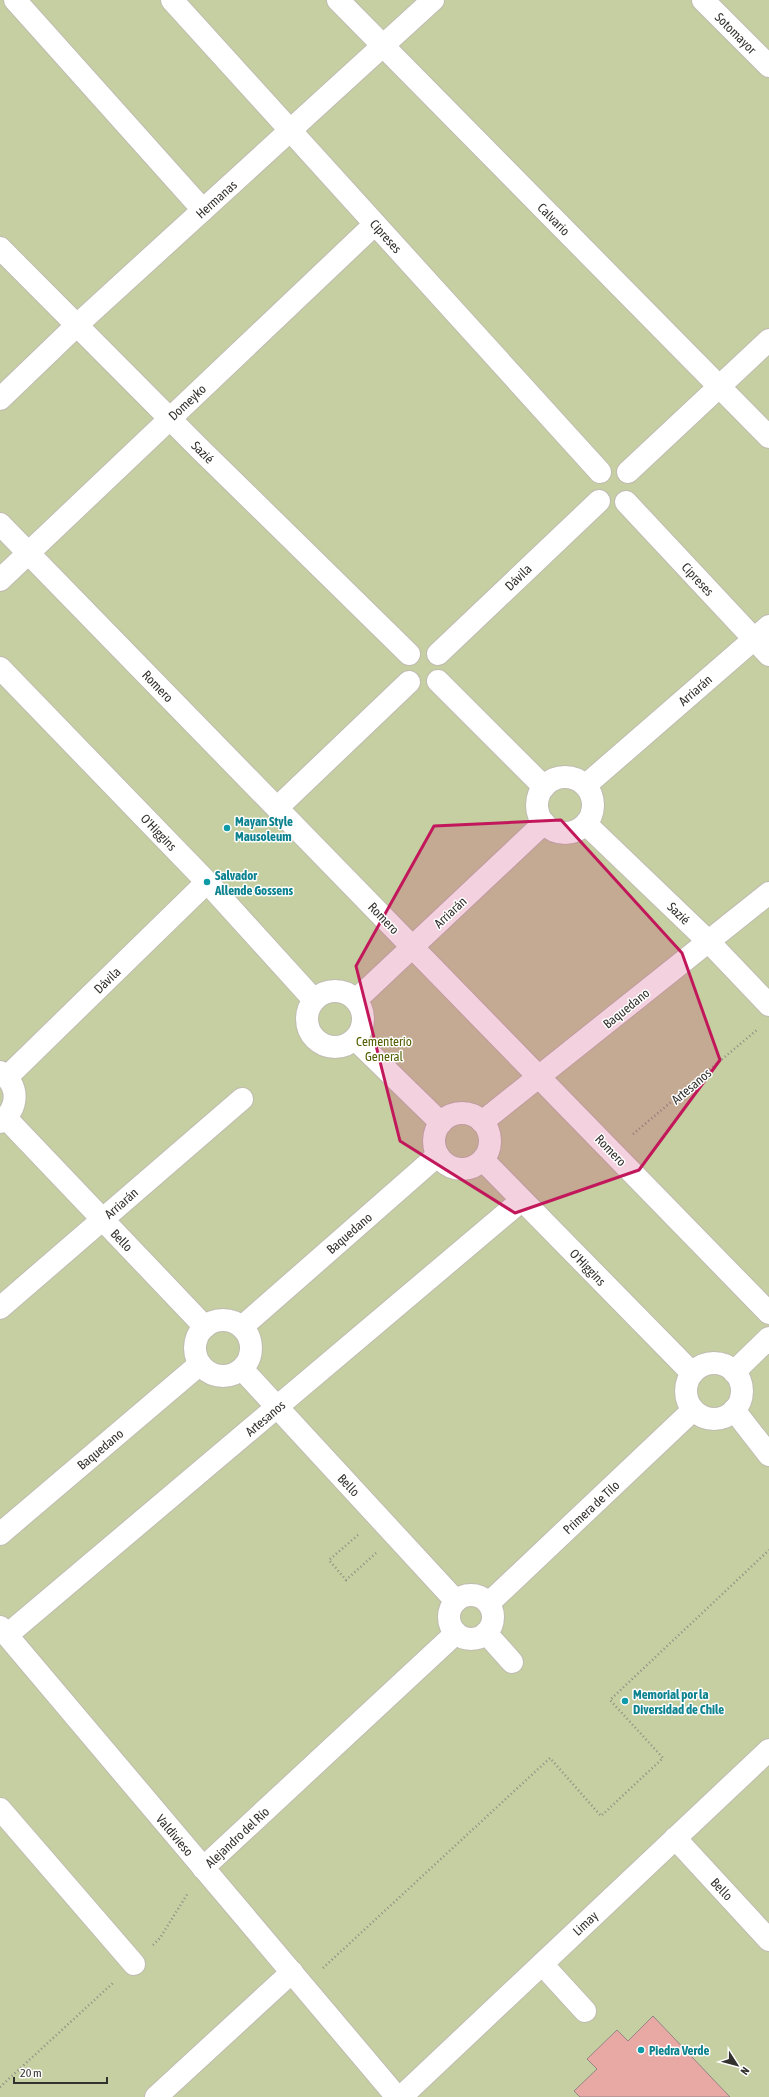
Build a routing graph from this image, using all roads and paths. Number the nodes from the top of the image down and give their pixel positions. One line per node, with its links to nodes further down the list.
1 (15, 0): 9 (lane)
2 (172, 0): 8 (lane, Cipreses)
3 (338, 0): 6 (lane, Calvario)
4 (433, 0): 6 (lane, Hermanas)
5 (703, 0): 7 (lane, Sotomayor)
6 (383, 45): 8 (lane, Hermanas); 14 (lane, Calvario)
7 (769, 66)
8 (290, 131): 9 (lane, Hermanas); 10 (lane, Cipreses)
9 (203, 210): 12 (lane, Hermanas)
10 (375, 224): 16 (lane, Domeyko); 18 (lane, Cipreses)
11 (0, 248): 12 (lane, Sazié)
12 (77, 325): 15 (lane, Hermanas); 16 (lane, Sazié)
13 (769, 340): 14 (lane)
14 (719, 387): 17 (lane, Calvario); 19 (lane)
15 (0, 399)
16 (169, 418): 23 (lane, Domeyko); 26 (lane, Sazié)
17 (769, 438)
18 (600, 472): 19 (lane); 20 (lane)
19 (628, 472): 21 (lane)
20 (599, 501): 21 (lane); 27 (lane, Dávila)
21 (626, 502): 25 (lane, Cipreses)
22 (0, 524): 23 (lane, Romero)
23 (29, 553): 24 (lane, Domeyko); 34 (lane, Romero)
24 (0, 580)
25 (761, 632): 28 (lane, Cipreses); 32 (lane, Arriarán)
26 (409, 654): 27 (lane); 31 (lane)
27 (438, 654): 30 (lane)
28 (769, 655)
29 (0, 668): 37 (lane, O'Higgins)
30 (438, 681): 31 (lane); 33 (lane)
31 (409, 682): 34 (lane)
32 (586, 785): 33 (lane); 36 (lane)
33 (544, 787): 35 (lane)
34 (277, 808): 40 (lane, Romero)
35 (544, 823): 36 (lane); 40 (lane, Arriarán)
36 (586, 824): 39 (lane, Sazié)
37 (207, 882): 41 (lane, O'Higgins); 45 (lane, Dávila)
38 (769, 893): 39 (lane, Baquedano)
39 (709, 942): 43 (lane, Sazié); 46 (lane, Baquedano)
40 (412, 947): 42 (lane, Arriarán); 46 (lane, Romero)
41 (314, 1000): 42 (lane); 44 (lane)
42 (356, 1000): 44 (lane)
43 (766, 1015): 51 (path, Artesanos)
44 (355, 1038): 50 (lane)
45 (4, 1074): 48 (lane)
46 (540, 1076): 49 (lane, Baquedano); 51 (lane, Romero)
47 (242, 1099): 55 (lane, Arriarán)
48 (3, 1120): 55 (lane, Bello)
49 (482, 1122): 50 (lane); 53 (lane)
50 (441, 1123): 52 (lane)
51 (612, 1152): 57 (lane, Romero)
52 (438, 1155): 53 (lane); 58 (lane, Baquedano)
53 (483, 1160): 54 (lane, O'Higgins)
54 (522, 1200): 64 (lane, O'Higgins); 65 (lane, Artesanos)
55 (102, 1220): 56 (lane, Arriarán); 59 (lane, Bello)
56 (0, 1308)
57 (769, 1313)
58 (242, 1327): 59 (lane); 62 (lane)
59 (205, 1328): 61 (lane)
60 (769, 1338): 63 (lane)
61 (200, 1364): 62 (lane); 70 (lane, Baquedano)
62 (242, 1369): 65 (lane, Bello)
63 (734, 1372): 64 (lane); 67 (lane)
64 (692, 1373): 66 (lane)
65 (277, 1407): 69 (lane, Bello); 75 (lane, Artesanos)
66 (693, 1410): 67 (lane); 74 (lane, Primera de Tilo)
67 (734, 1410): 68 (lane)
68 (769, 1455)
69 (379, 1517): 71 (lane, Bello); 71 (path)
70 (0, 1534)
71 (396, 1536): 73 (lane, Bello)
72 (769, 1550): 86 (path)
73 (456, 1601): 74 (lane); 76 (lane)
74 (489, 1603): 77 (lane)
75 (4, 1631): 82 (lane, Valdivieso)
76 (456, 1632): 77 (lane); 82 (lane, Alejandro del Río)
77 (486, 1633): 78 (lane)
78 (512, 1662)
79 (769, 1750): 81 (lane, Limay)
80 (0, 1810): 84 (lane)
81 (675, 1838): 83 (lane, Bello); 85 (lane, Limay)
82 (203, 1868): 84 (path, Alejandro del Río); 86 (lane, Valdivieso)
83 (769, 1940)
84 (134, 1964): 88 (path, Alejandro del Río)
85 (542, 1964): 87 (lane); 91 (lane, Limay)
86 (298, 1979): 89 (lane); 90 (lane, Valdivieso)
87 (585, 2011)
88 (0, 2087)
89 (156, 2097)
90 (397, 2097)
91 (401, 2097)

